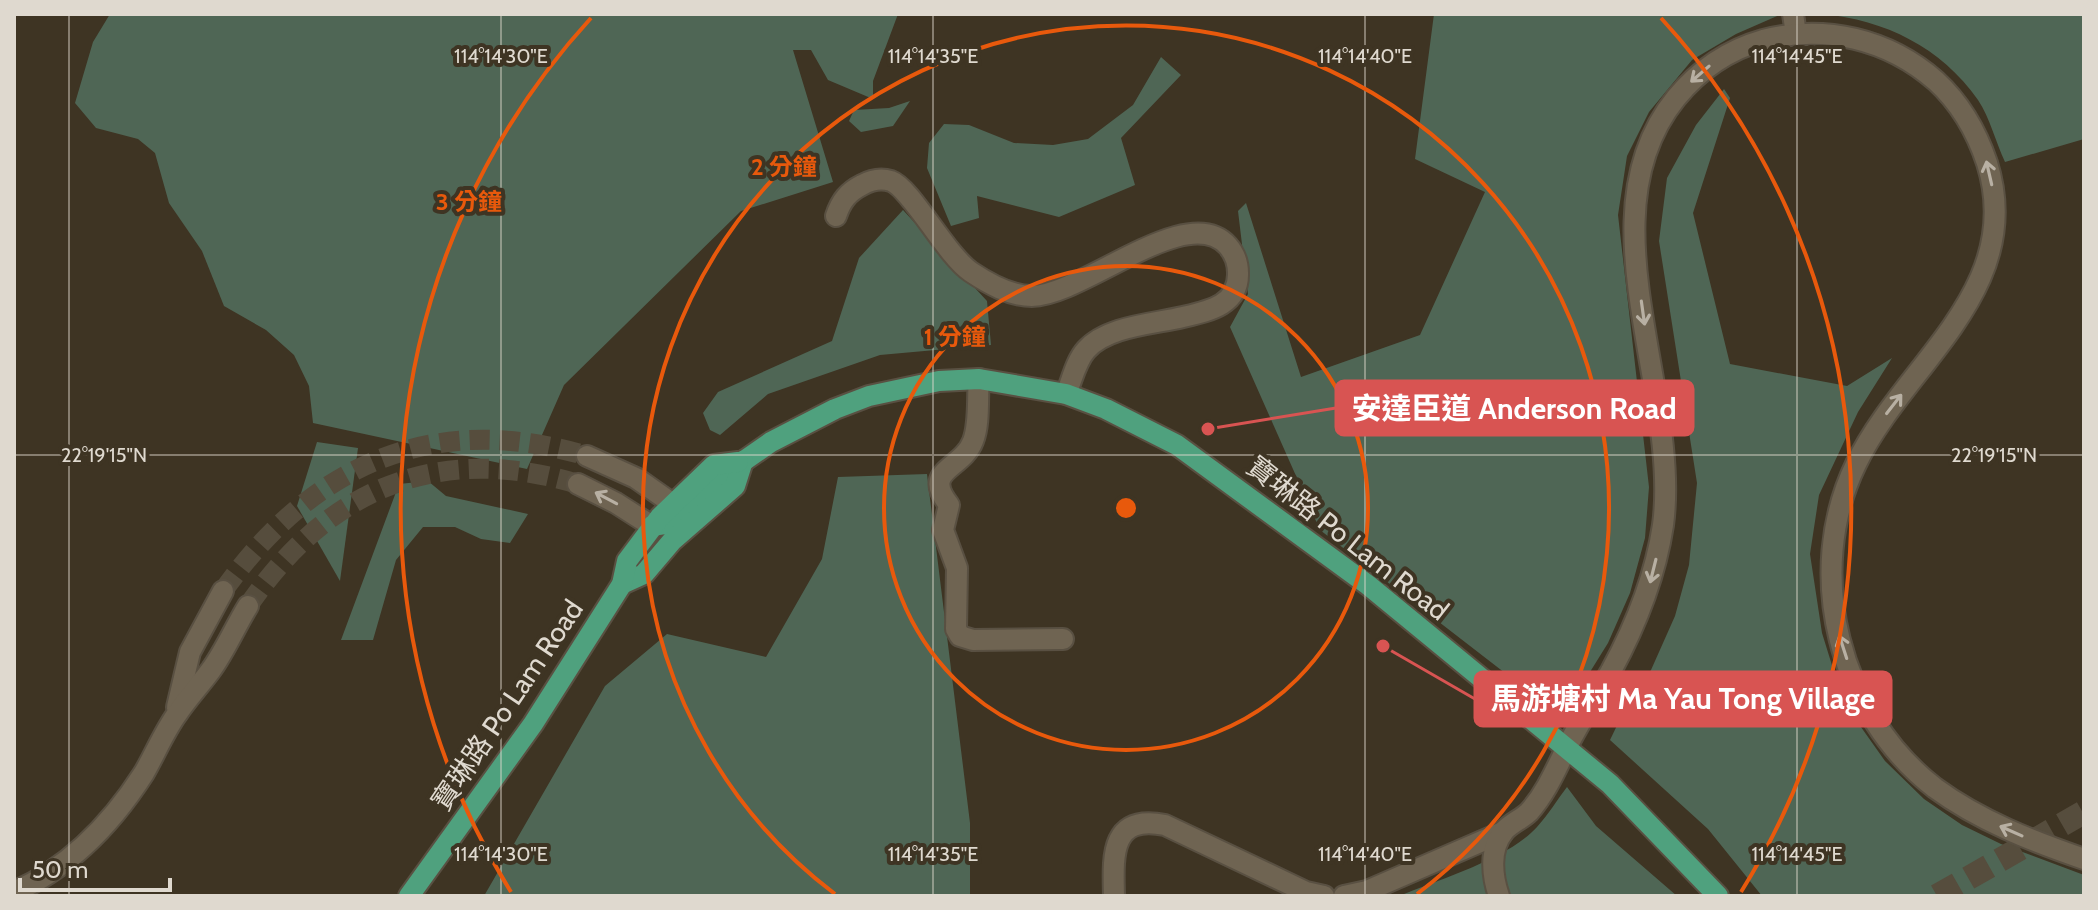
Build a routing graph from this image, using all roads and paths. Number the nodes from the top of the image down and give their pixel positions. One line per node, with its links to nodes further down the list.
1 (1795, 24): 14 (street, one-way to 14); 16 (street, one-way to 1)
2 (836, 216): 4 (street)
3 (979, 379): 4 (main road, 寶琳路 Po Lam Road); 7 (main road, 寶琳路 Po Lam Road); 12 (street)
4 (1066, 394): 14 (main road, 寶琳路 Po Lam Road)
5 (587, 456): 7 (street)
6 (578, 484): 8 (street, one-way to 6)
7 (685, 513): 8 (main road, 寶琳路 Po Lam Road); 9 (main road, 寶琳路 Po Lam Road)
8 (652, 526): 9 (main road, 寶琳路 Po Lam Road)
9 (622, 584): 18 (main road, 寶琳路 Po Lam Road)
10 (223, 591): 13 (street)
11 (248, 606): 13 (street)
12 (1063, 639)
13 (175, 715): 17 (street)
14 (1567, 747): 15 (street); 23 (main road, 寶琳路 Po Lam Road)
15 (1503, 832): 21 (street); 22 (street)
16 (2084, 859)
17 (14, 892)
18 (409, 896)
19 (1114, 896): 20 (street)
20 (1324, 896)
21 (1344, 896)
22 (1499, 896)
23 (1718, 896)

